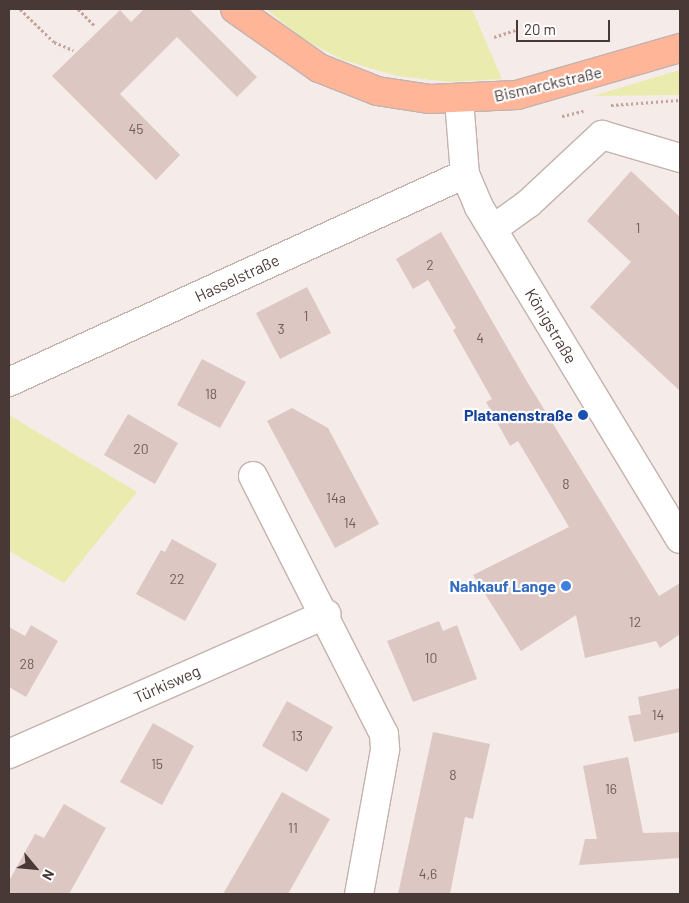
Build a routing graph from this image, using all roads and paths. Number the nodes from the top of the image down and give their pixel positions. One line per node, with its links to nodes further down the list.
1 (20, 9): 8 (path)
2 (78, 9): 4 (path)
3 (235, 9): 9 (main road, Bismarckstraße)
4 (95, 26)
5 (516, 30): 6 (path)
6 (494, 37)
7 (680, 48): 9 (main road, Bismarckstraße)
8 (73, 50)
9 (458, 100): 15 (street, Königstraße)
10 (680, 100): 11 (path)
11 (602, 107)
12 (594, 109): 13 (path)
13 (552, 118)
14 (680, 158): 16 (street)
15 (465, 174): 16 (street, Königstraße); 17 (street, Hasselstraße)
16 (493, 230): 19 (street, Königstraße)
17 (9, 382)
18 (253, 476): 20 (street)
19 (680, 539)
20 (326, 614): 21 (street, Türkisweg); 22 (street)
21 (9, 754)
22 (359, 894)

